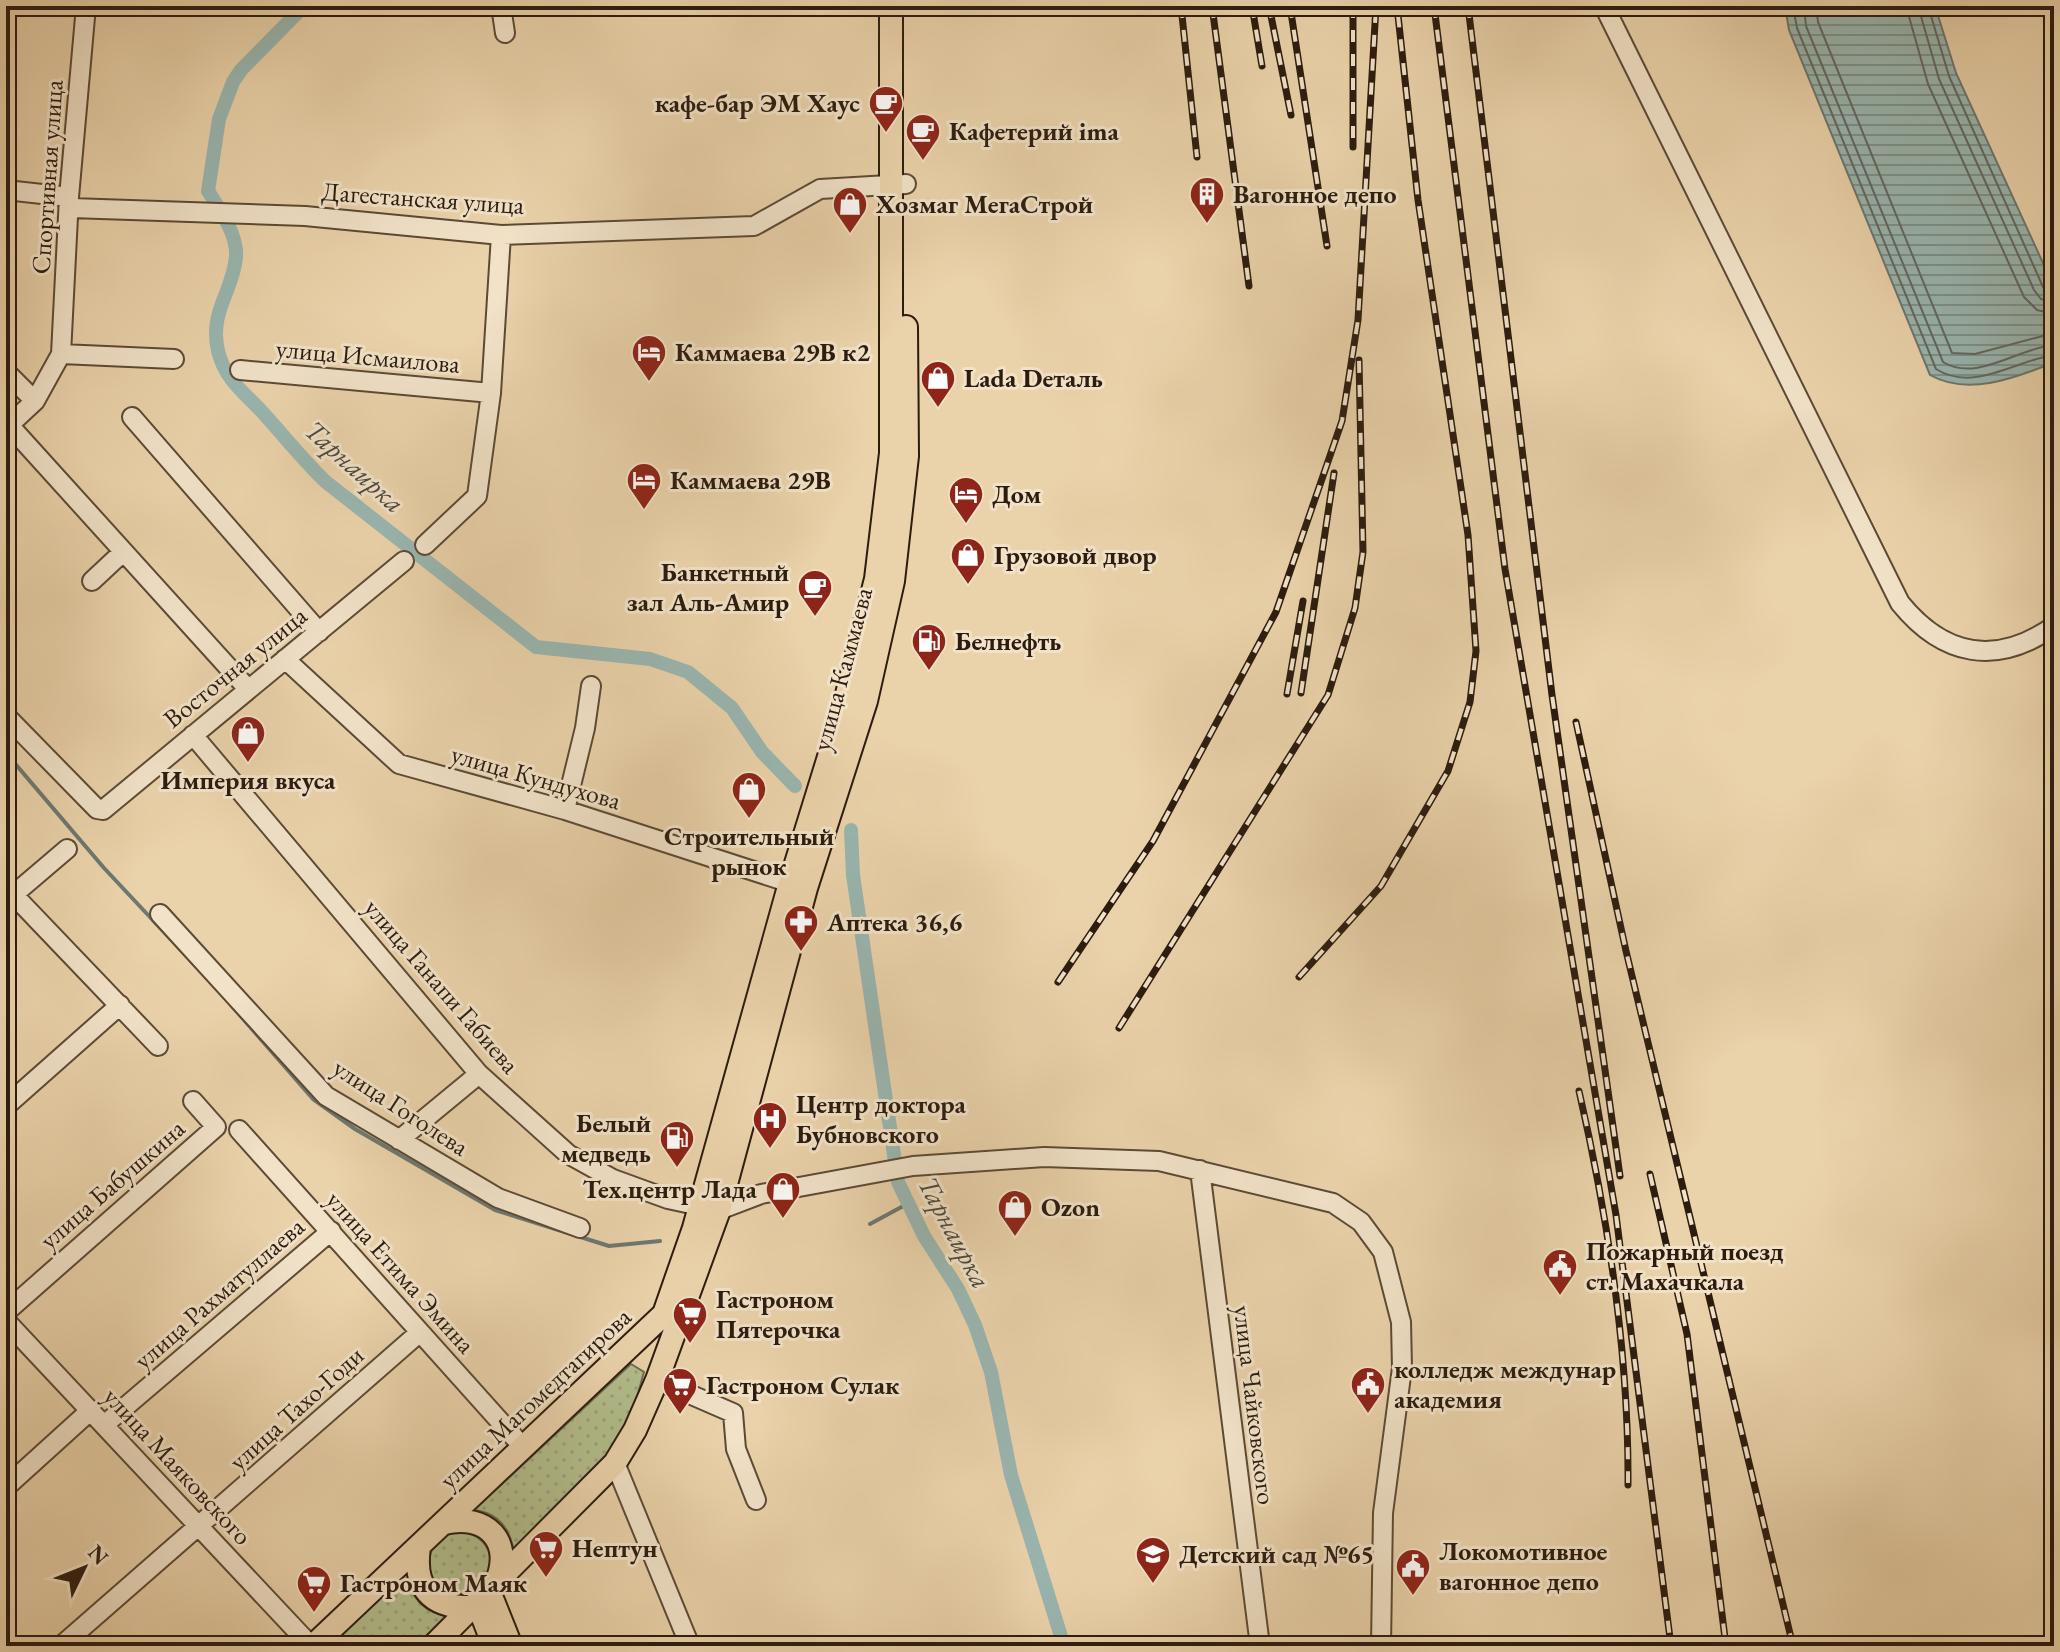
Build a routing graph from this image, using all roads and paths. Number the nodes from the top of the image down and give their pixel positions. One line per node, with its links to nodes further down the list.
1 (86, 6): 9 (street, Спортивная улица)
2 (501, 6): 6 (street)
3 (891, 6): 7 (main road, улица Каммаева)
4 (905, 6): 7 (main road, улица Каммаева)
5 (1604, 6): 23 (street)
6 (505, 33)
7 (898, 184): 10 (street, Дагестанская улица); 32 (main road, улица Каммаева)
8 (6, 190): 9 (street, Дагестанская улица)
9 (70, 202): 10 (street, Дагестанская улица); 11 (street, Спортивная улица)
10 (501, 235): 15 (street)
11 (61, 354): 12 (street); 16 (street, Спортивная улица)
12 (174, 359)
13 (240, 370): 15 (street, улица Исмаилова)
14 (6, 372): 16 (street)
15 (491, 393): 19 (street)
16 (35, 401): 18 (street, Спортивная улица)
17 (132, 417): 24 (street)
18 (8, 426): 20 (street)
19 (425, 545)
20 (123, 552): 22 (street); 27 (street)
21 (404, 561): 24 (street, Восточная улица)
22 (92, 581)
23 (2054, 626)
24 (319, 632): 25 (street, Восточная улица)
25 (285, 659): 27 (street, Восточная улица); 30 (street, улица Кундухова)
26 (591, 686): 30 (street)
27 (248, 689): 29 (street, Восточная улица)
28 (6, 716): 29 (street, Восточная улица)
29 (193, 735): 37 (street, улица Ганапи Габиева)
30 (565, 810): 32 (street, улица Кундухова)
31 (67, 849): 33 (street)
32 (798, 885): 43 (main road, улица Каммаева)
33 (8, 894): 35 (street)
34 (160, 914): 41 (street, улица Гоголева)
35 (120, 1005): 36 (street); 39 (street)
36 (158, 1046)
37 (479, 1074): 41 (street); 43 (street, улица Ганапи Габиева)
38 (193, 1101): 46 (street, улица Бабушкина)
39 (6, 1106)
40 (239, 1130): 45 (street, улица Етима Эмина)
41 (399, 1140): 44 (street, улица Гоголева)
42 (1200, 1170): 43 (street); 67 (street, улица Чайковского); 68 (street)
43 (710, 1208): 47 (main road, улица Каммаева)
44 (580, 1228)
45 (331, 1231): 49 (street, улица Етима Эмина); 52 (street, улица Рахматуллаева)
46 (6, 1312)
47 (671, 1318): 50 (main road, улица Магомедтагирова); 53 (main road, улица Магомедтагирова)
48 (6, 1321): 51 (street, улица Маяковского)
49 (419, 1333): 53 (street, улица Етима Эмина); 58 (street, улица Тахо-Годи)
50 (657, 1380): 54 (main road, улица Магомедтагирова); 56 (street)
51 (91, 1410): 52 (street, улица Маяковского); 55 (street)
52 (104, 1425): 58 (street, улица Маяковского)
53 (523, 1447): 57 (main road, улица Магомедтагирова)
54 (615, 1463): 60 (main road, улица Магомедтагирова); 66 (street)
55 (6, 1487)
56 (756, 1500)
57 (444, 1523): 59 (main road); 60 (main road)
58 (199, 1528): 61 (street, улица Тахо-Годи); 62 (street, улица Маяковского)
59 (419, 1547): 60 (main road); 62 (main road)
60 (483, 1596): 63 (main road, улица Магомедтагирова); 64 (main road); 65 (main road)
61 (61, 1646)
62 (312, 1646)
63 (433, 1646)
64 (494, 1646)
65 (511, 1646)
66 (690, 1646)
67 (1260, 1646)
68 (1381, 1646)

